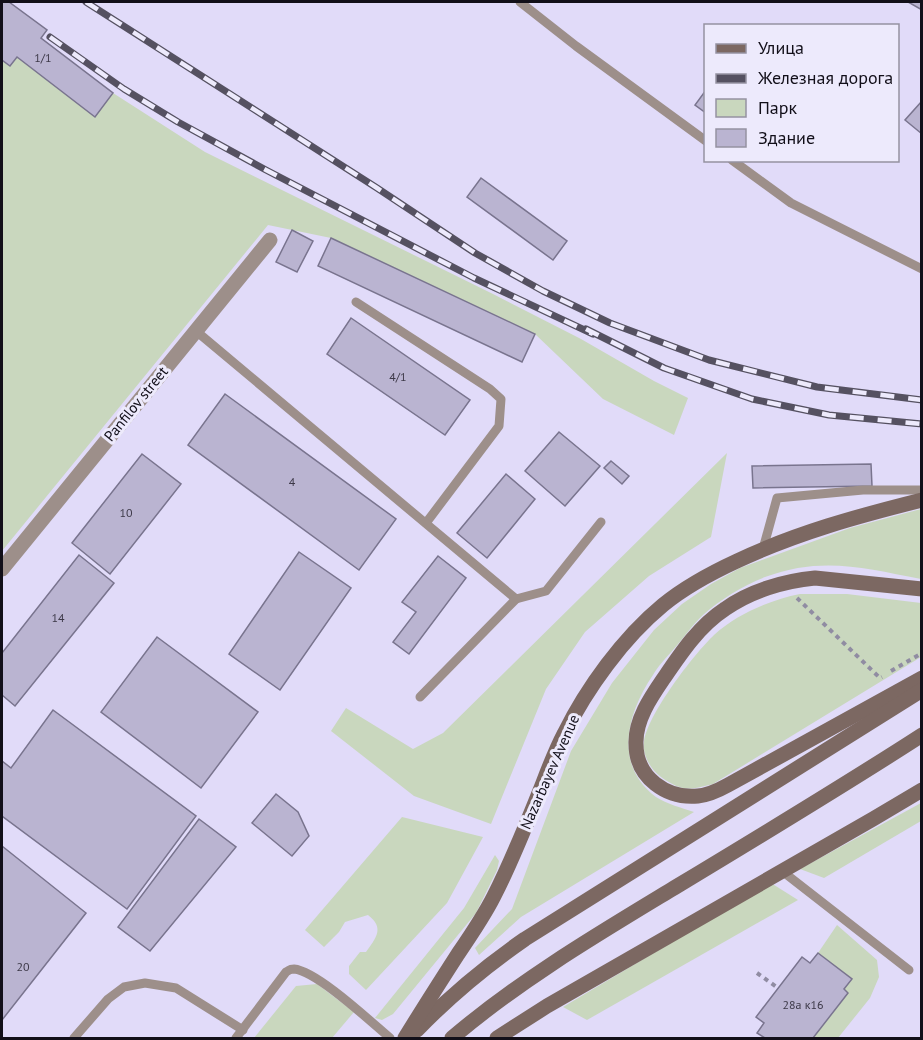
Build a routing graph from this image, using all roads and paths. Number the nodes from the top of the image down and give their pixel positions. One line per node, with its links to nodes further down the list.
1 (520, 2): 2 (lane)
2 (704, 140)
3 (735, 162): 5 (lane)
4 (270, 240): 7 (street, Panfilov street)
5 (921, 269)
6 (356, 302): 11 (lane)
7 (196, 331): 11 (lane); 13 (street, Panfilov street)
8 (921, 490): 12 (lane)
9 (921, 500): 12 (main road, Nazarbayev Avenue)
10 (601, 522): 16 (lane)
11 (426, 523): 16 (lane)
12 (763, 549): 31 (main road, Nazarbayev Avenue)
13 (2, 569)
14 (921, 589): 18 (main road)
15 (797, 598): 17 (path)
16 (516, 599): 20 (lane)
17 (921, 653)
18 (921, 678)
19 (921, 690): 31 (main road, Nazarbayev Avenue)
20 (420, 697)
21 (921, 735): 32 (main road)
22 (921, 790): 23 (main road)
23 (782, 871): 24 (lane); 33 (main road)
24 (909, 970)
25 (757, 973): 26 (path)
26 (778, 988)
27 (243, 1030): 28 (lane); 29 (lane); 30 (lane)
28 (74, 1038)
29 (236, 1038)
30 (390, 1038)
31 (407, 1038)
32 (452, 1038)
33 (497, 1038)

